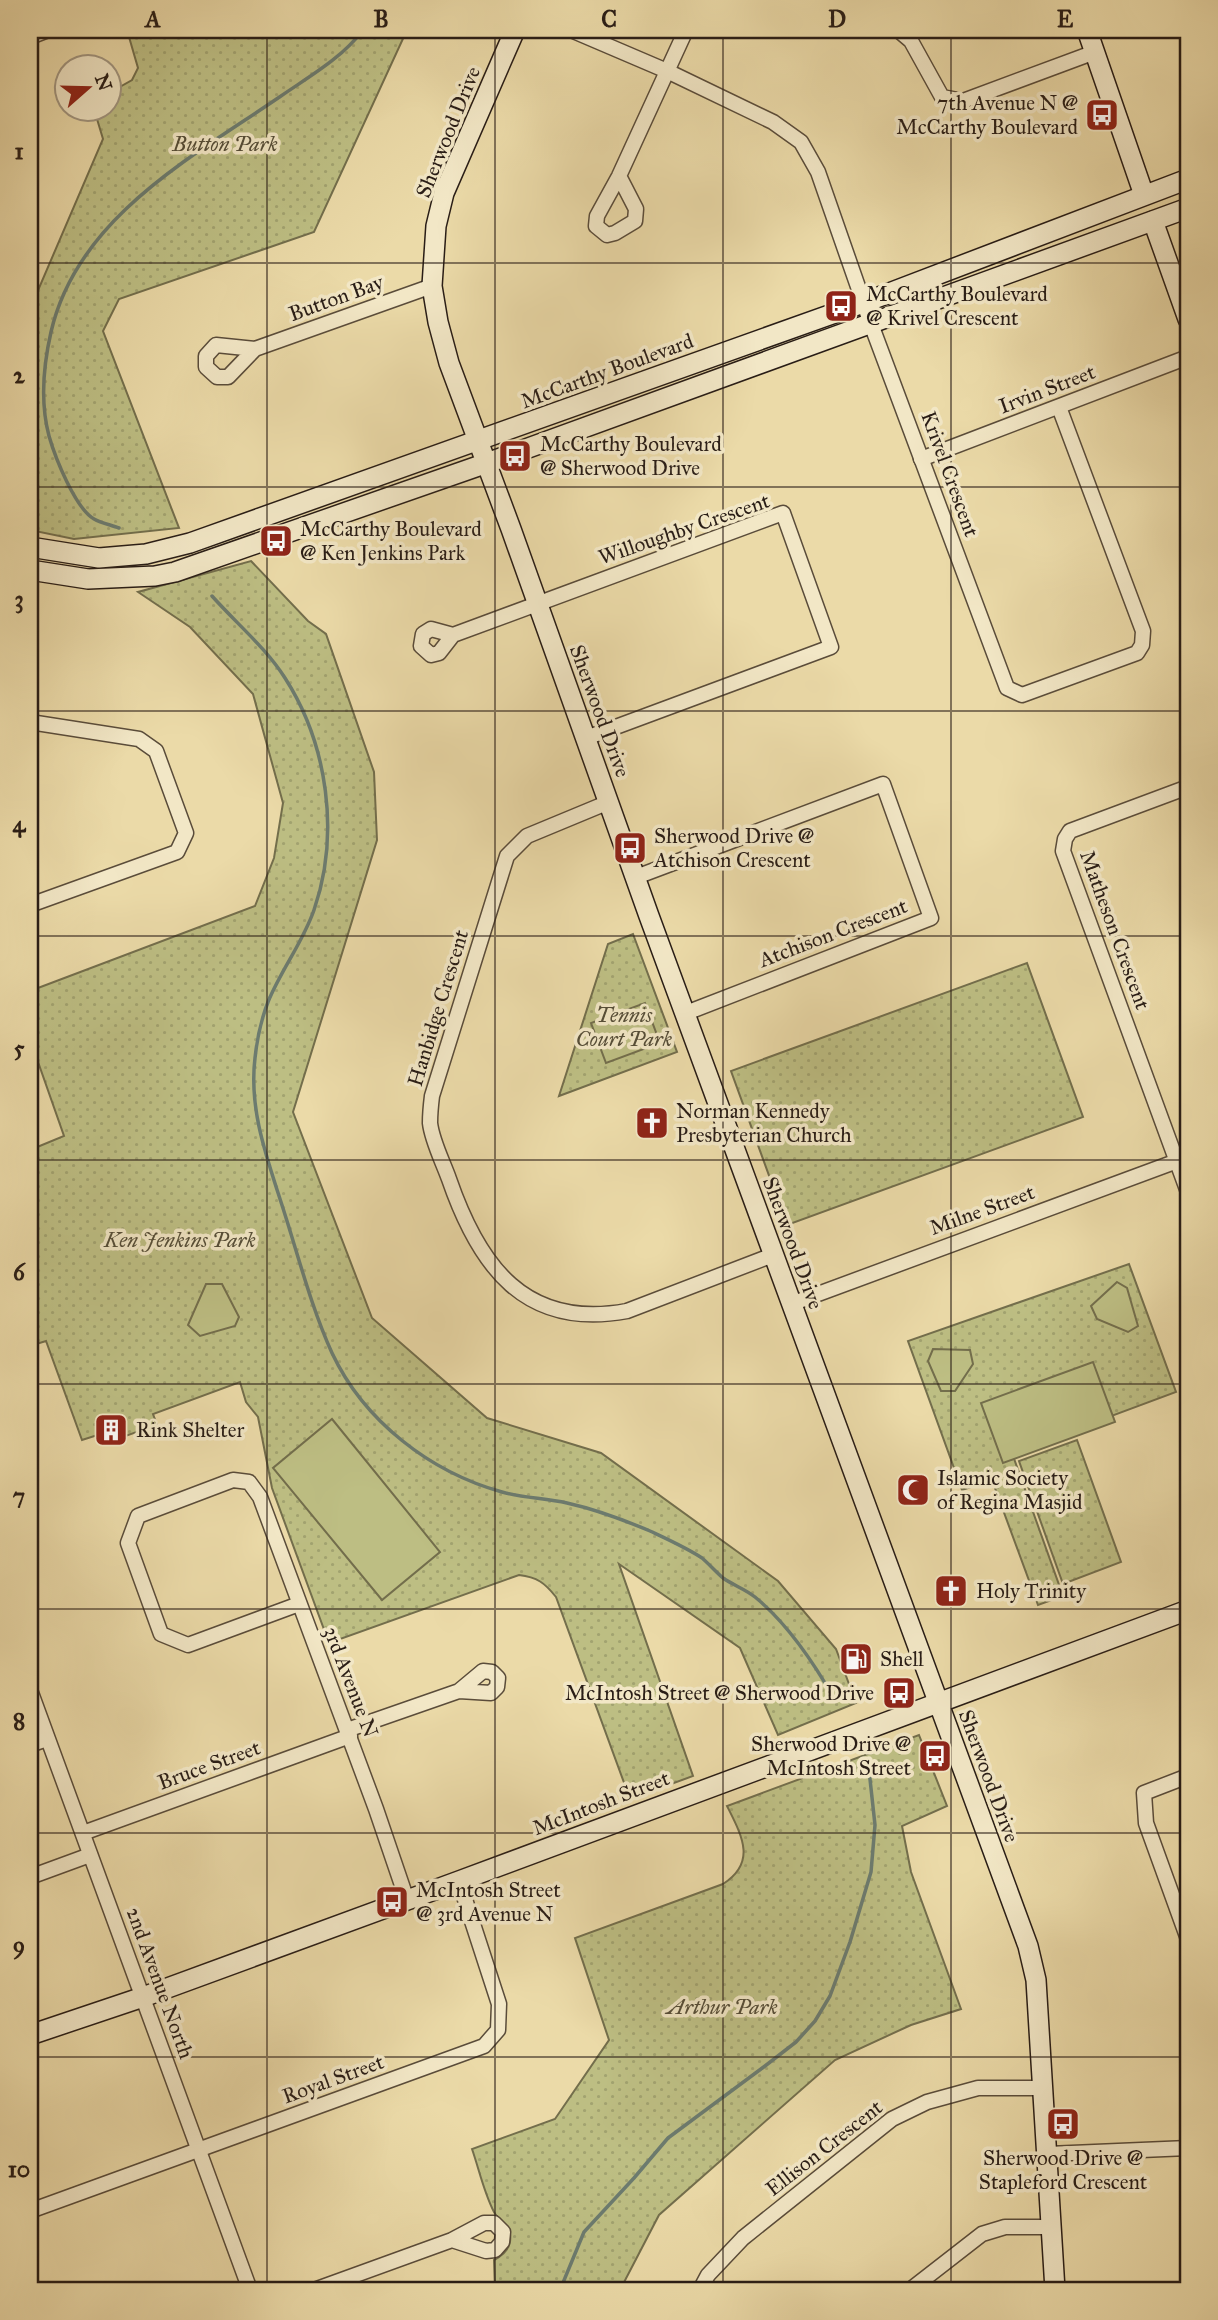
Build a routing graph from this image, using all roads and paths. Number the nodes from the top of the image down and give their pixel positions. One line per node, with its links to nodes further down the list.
1 (48, 30): 7 (street)
2 (515, 30): 15 (street, Sherwood Drive)
3 (570, 30): 9 (street, Krivel Crescent)
4 (685, 30): 9 (street)
5 (898, 30): 8 (street)
6 (1087, 30): 8 (street)
7 (30, 37)
8 (1095, 52): 12 (street)
9 (667, 71): 10 (street); 16 (street, Krivel Crescent)
10 (620, 176)
11 (1188, 179): 12 (street, McCarthy Boulevard)
12 (1144, 194): 14 (street); 16 (street, McCarthy Boulevard)
13 (1188, 208): 14 (street)
14 (1153, 221): 17 (street); 18 (street)
15 (432, 286): 19 (street, Button Bay); 22 (street, Sherwood Drive)
16 (863, 303): 18 (street, Krivel Crescent); 22 (street, McCarthy Boulevard)
17 (1188, 319)
18 (871, 324): 23 (street, Krivel Crescent); 24 (street)
19 (255, 349)
20 (1188, 357): 21 (street, Irvin Street)
21 (1059, 407): 23 (street, Irvin Street); 23 (street, Krivel Crescent)
22 (479, 441): 24 (street, Sherwood Drive); 25 (street, McCarthy Boulevard)
23 (921, 459)
24 (487, 463): 26 (street); 27 (street, Sherwood Drive)
25 (30, 547)
26 (30, 570)
27 (537, 604): 28 (street); 30 (street, Sherwood Drive); 30 (street, Willoughby Crescent)
28 (453, 635)
29 (30, 722): 34 (street)
30 (586, 738): 32 (street, Sherwood Drive)
31 (1188, 787): 36 (street, Matheson Crescent)
32 (608, 802): 33 (street, Sherwood Drive); 38 (street, Hanbidge Crescent)
33 (636, 877): 35 (street, Sherwood Drive); 35 (street, Atchison Crescent)
34 (30, 905)
35 (686, 1013): 38 (street, Sherwood Drive)
36 (1182, 1159): 37 (street); 39 (street, Milne Street)
37 (1188, 1192)
38 (773, 1255): 39 (street, Sherwood Drive)
39 (791, 1304): 44 (street, Sherwood Drive)
40 (299, 1604): 40 (street, 3rd Avenue N); 45 (street, 3rd Avenue N)
41 (1188, 1610): 44 (street, McIntosh Street)
42 (30, 1690): 46 (street, 2nd Avenue North)
43 (459, 1691): 45 (street, Bruce Street)
44 (938, 1703): 52 (street, McIntosh Street); 57 (street, Sherwood Drive)
45 (349, 1734): 49 (street, Bruce Street); 53 (street, 3rd Avenue N)
46 (47, 1739): 47 (street); 49 (street, 2nd Avenue North)
47 (30, 1745)
48 (1188, 1776): 54 (street)
49 (83, 1833): 50 (street, 2nd Avenue North)
50 (90, 1854): 51 (street); 55 (street, 2nd Avenue North)
51 (30, 1877)
52 (459, 1881): 53 (street, McIntosh Street); 59 (street, Royal Street)
53 (407, 1900): 55 (street, McIntosh Street)
54 (1188, 1939)
55 (143, 1997): 56 (street, McIntosh Street); 59 (street, 2nd Avenue North)
56 (30, 2035)
57 (1043, 2088): 60 (street, Sherwood Drive); 67 (street, Ellison Crescent)
58 (1188, 2148): 60 (street)
59 (198, 2150): 61 (street, Royal Street); 65 (street, 2nd Avenue North)
60 (1048, 2154): 62 (street, Sherwood Drive)
61 (30, 2211)
62 (1052, 2227): 68 (street); 69 (street, Sherwood Drive)
63 (452, 2240): 66 (street)
64 (1188, 2286): 70 (street)
65 (250, 2290)
66 (314, 2290)
67 (700, 2290)
68 (910, 2290)
69 (1055, 2290)
70 (1180, 2290)

